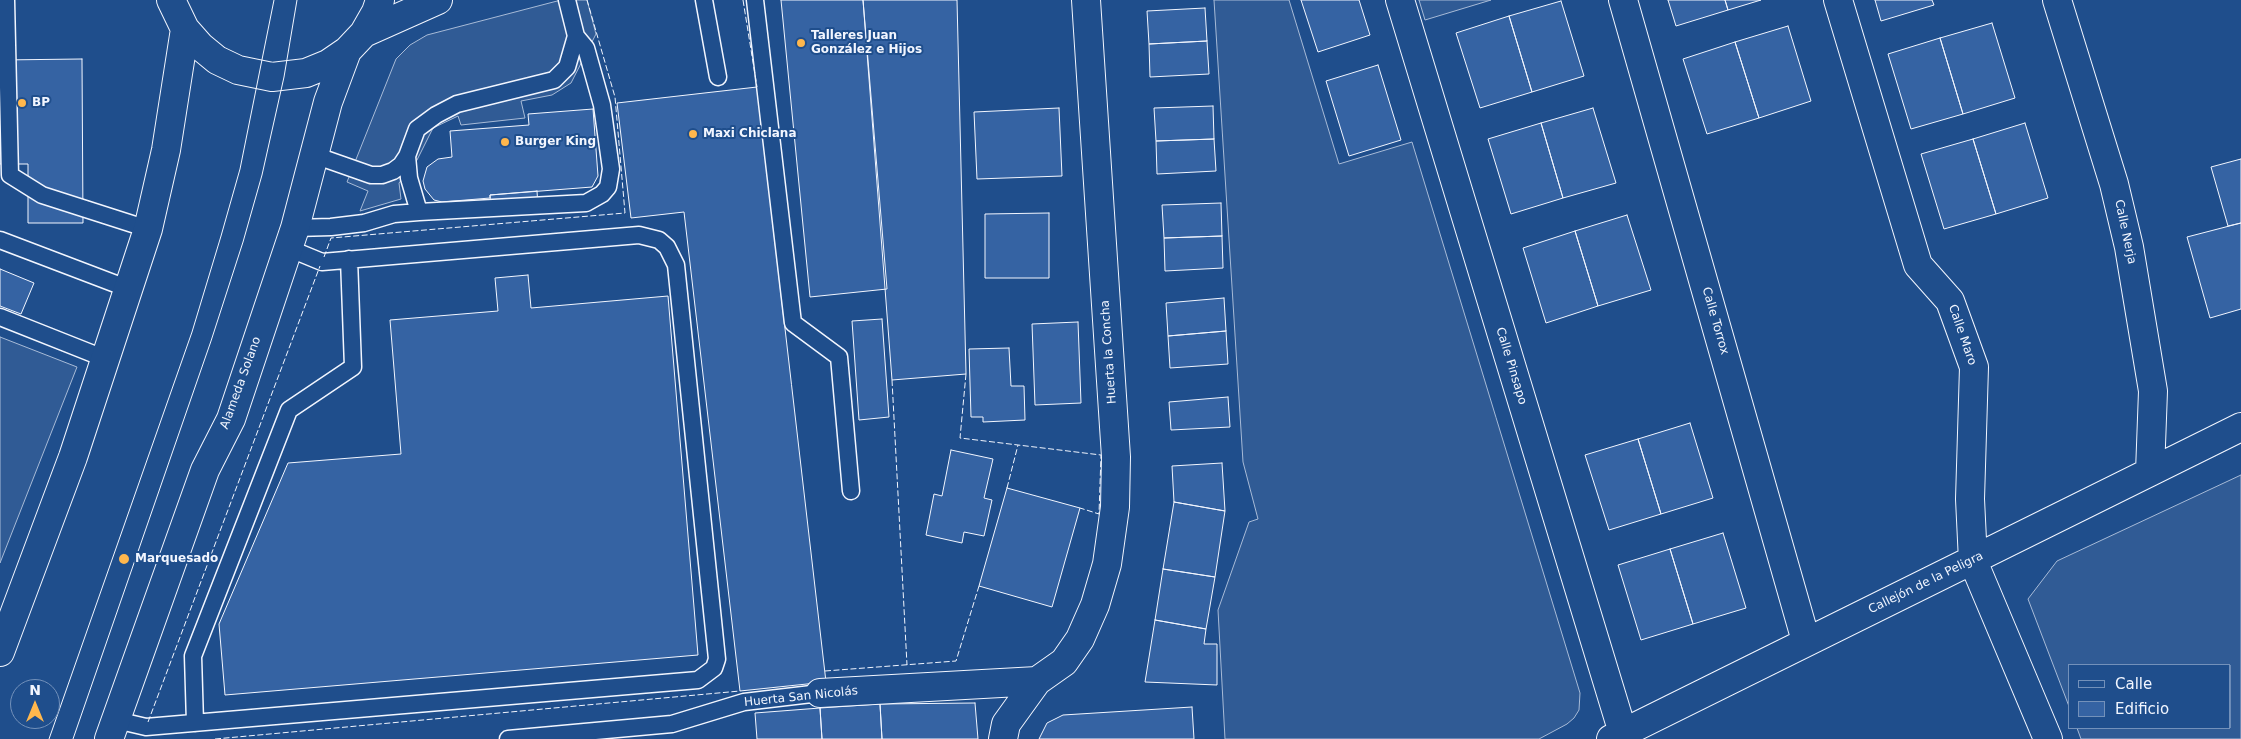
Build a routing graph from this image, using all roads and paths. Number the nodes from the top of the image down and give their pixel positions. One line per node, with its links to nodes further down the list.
1 (380, 0): 14 (street, Alameda Solano)
2 (438, 0): 14 (street)
3 (567, 0): 13 (lane)
4 (704, 0): 15 (lane)
5 (755, 0): 28 (lane)
6 (1086, 0): 32 (street, Huerta la Concha)
7 (1400, 0): 36 (street, Calle Pinsapo)
8 (1623, 0): 30 (street, Calle Torrox)
9 (1838, 0): 29 (street, Calle Maro)
10 (2056, 0): 27 (street, Calle Nerja)
11 (4, 4): 19 (lane)
12 (173, 10): 14 (street); 19 (street)
13 (576, 36): 17 (lane); 18 (lane)
14 (356, 42): 16 (street, Alameda Solano)
15 (718, 77)
16 (314, 155): 17 (lane); 20 (street, Alameda Solano)
17 (407, 156): 18 (lane)
18 (419, 212): 20 (lane)
19 (148, 230): 23 (street)
20 (291, 238): 22 (lane); 35 (street, Alameda Solano)
21 (0, 240): 23 (lane)
22 (349, 259): 34 (lane); 34 (lane)
23 (129, 289): 25 (street)
24 (0, 317): 25 (lane)
25 (106, 359): 31 (street)
26 (2241, 427): 27 (street, Callejón de la Peligra)
27 (2150, 472): 29 (street, Callejón de la Peligra)
28 (851, 491)
29 (1972, 561): 30 (street, Callejón de la Peligra); 39 (street, Calle Maro)
30 (1806, 641): 36 (street, Callejón de la Peligra)
31 (0, 652)
32 (1037, 681): 33 (street, Huerta San Nicolás); 38 (street)
33 (820, 693): 37 (lane, Huerta San Nicolás)
34 (195, 723): 35 (lane)
35 (113, 730)
36 (1617, 736)
37 (508, 739)
38 (1003, 739)
39 (2048, 739)

